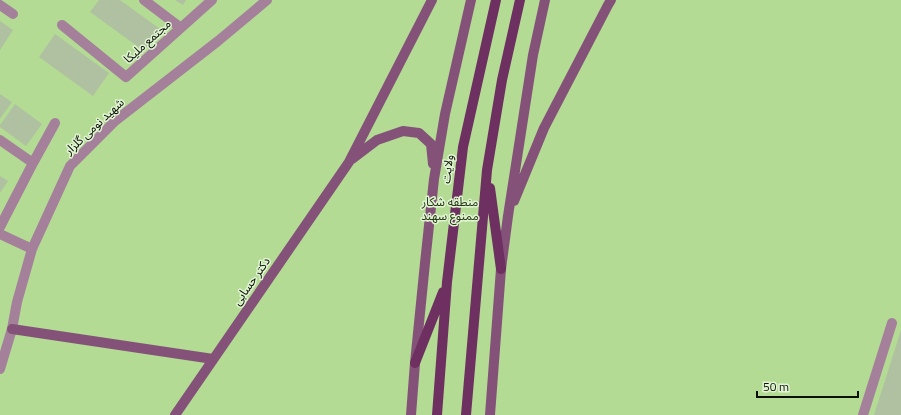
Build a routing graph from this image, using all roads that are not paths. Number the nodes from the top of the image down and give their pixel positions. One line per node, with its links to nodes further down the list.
1 (144, 0): 13 (street)
2 (212, 0): 13 (street, مجتمع ملیکا)
3 (267, 0): 23 (street, شهید نومی گلزار)
4 (432, 0): 16 (main road)
5 (471, 0): 19 (main road)
6 (496, 0): 25 (main road, ولایت)
7 (520, 0): 18 (main road)
8 (545, 0): 20 (main road)
9 (611, 0): 20 (main road)
10 (0, 5): 11 (street)
11 (13, 14)
12 (62, 25): 13 (street, مجتمع ملیکا)
13 (181, 28)
14 (55, 123): 17 (street)
15 (0, 140): 17 (street)
16 (349, 162): 19 (main road); 28 (main road, دکتر حسابی)
17 (33, 163): 21 (street)
18 (487, 170): 24 (main road); 35 (main road)
19 (434, 179): 29 (main road)
20 (508, 216): 24 (main road)
21 (0, 227)
22 (0, 234): 23 (street)
23 (32, 249): 27 (street, شهید نومی گلزار)
24 (501, 269): 31 (main road)
25 (447, 282): 29 (main road); 34 (main road, ولایت)
26 (892, 323): 38 (street)
27 (12, 329): 28 (main road); 30 (street, شهید نومی گلزار)
28 (213, 360): 32 (main road, دکتر حسابی)
29 (415, 363): 33 (main road)
30 (0, 369)
31 (492, 392): 36 (main road); 37 (main road)
32 (175, 415)
33 (411, 415)
34 (437, 415)
35 (466, 415)
36 (490, 415)
37 (493, 415)
38 (863, 415)

